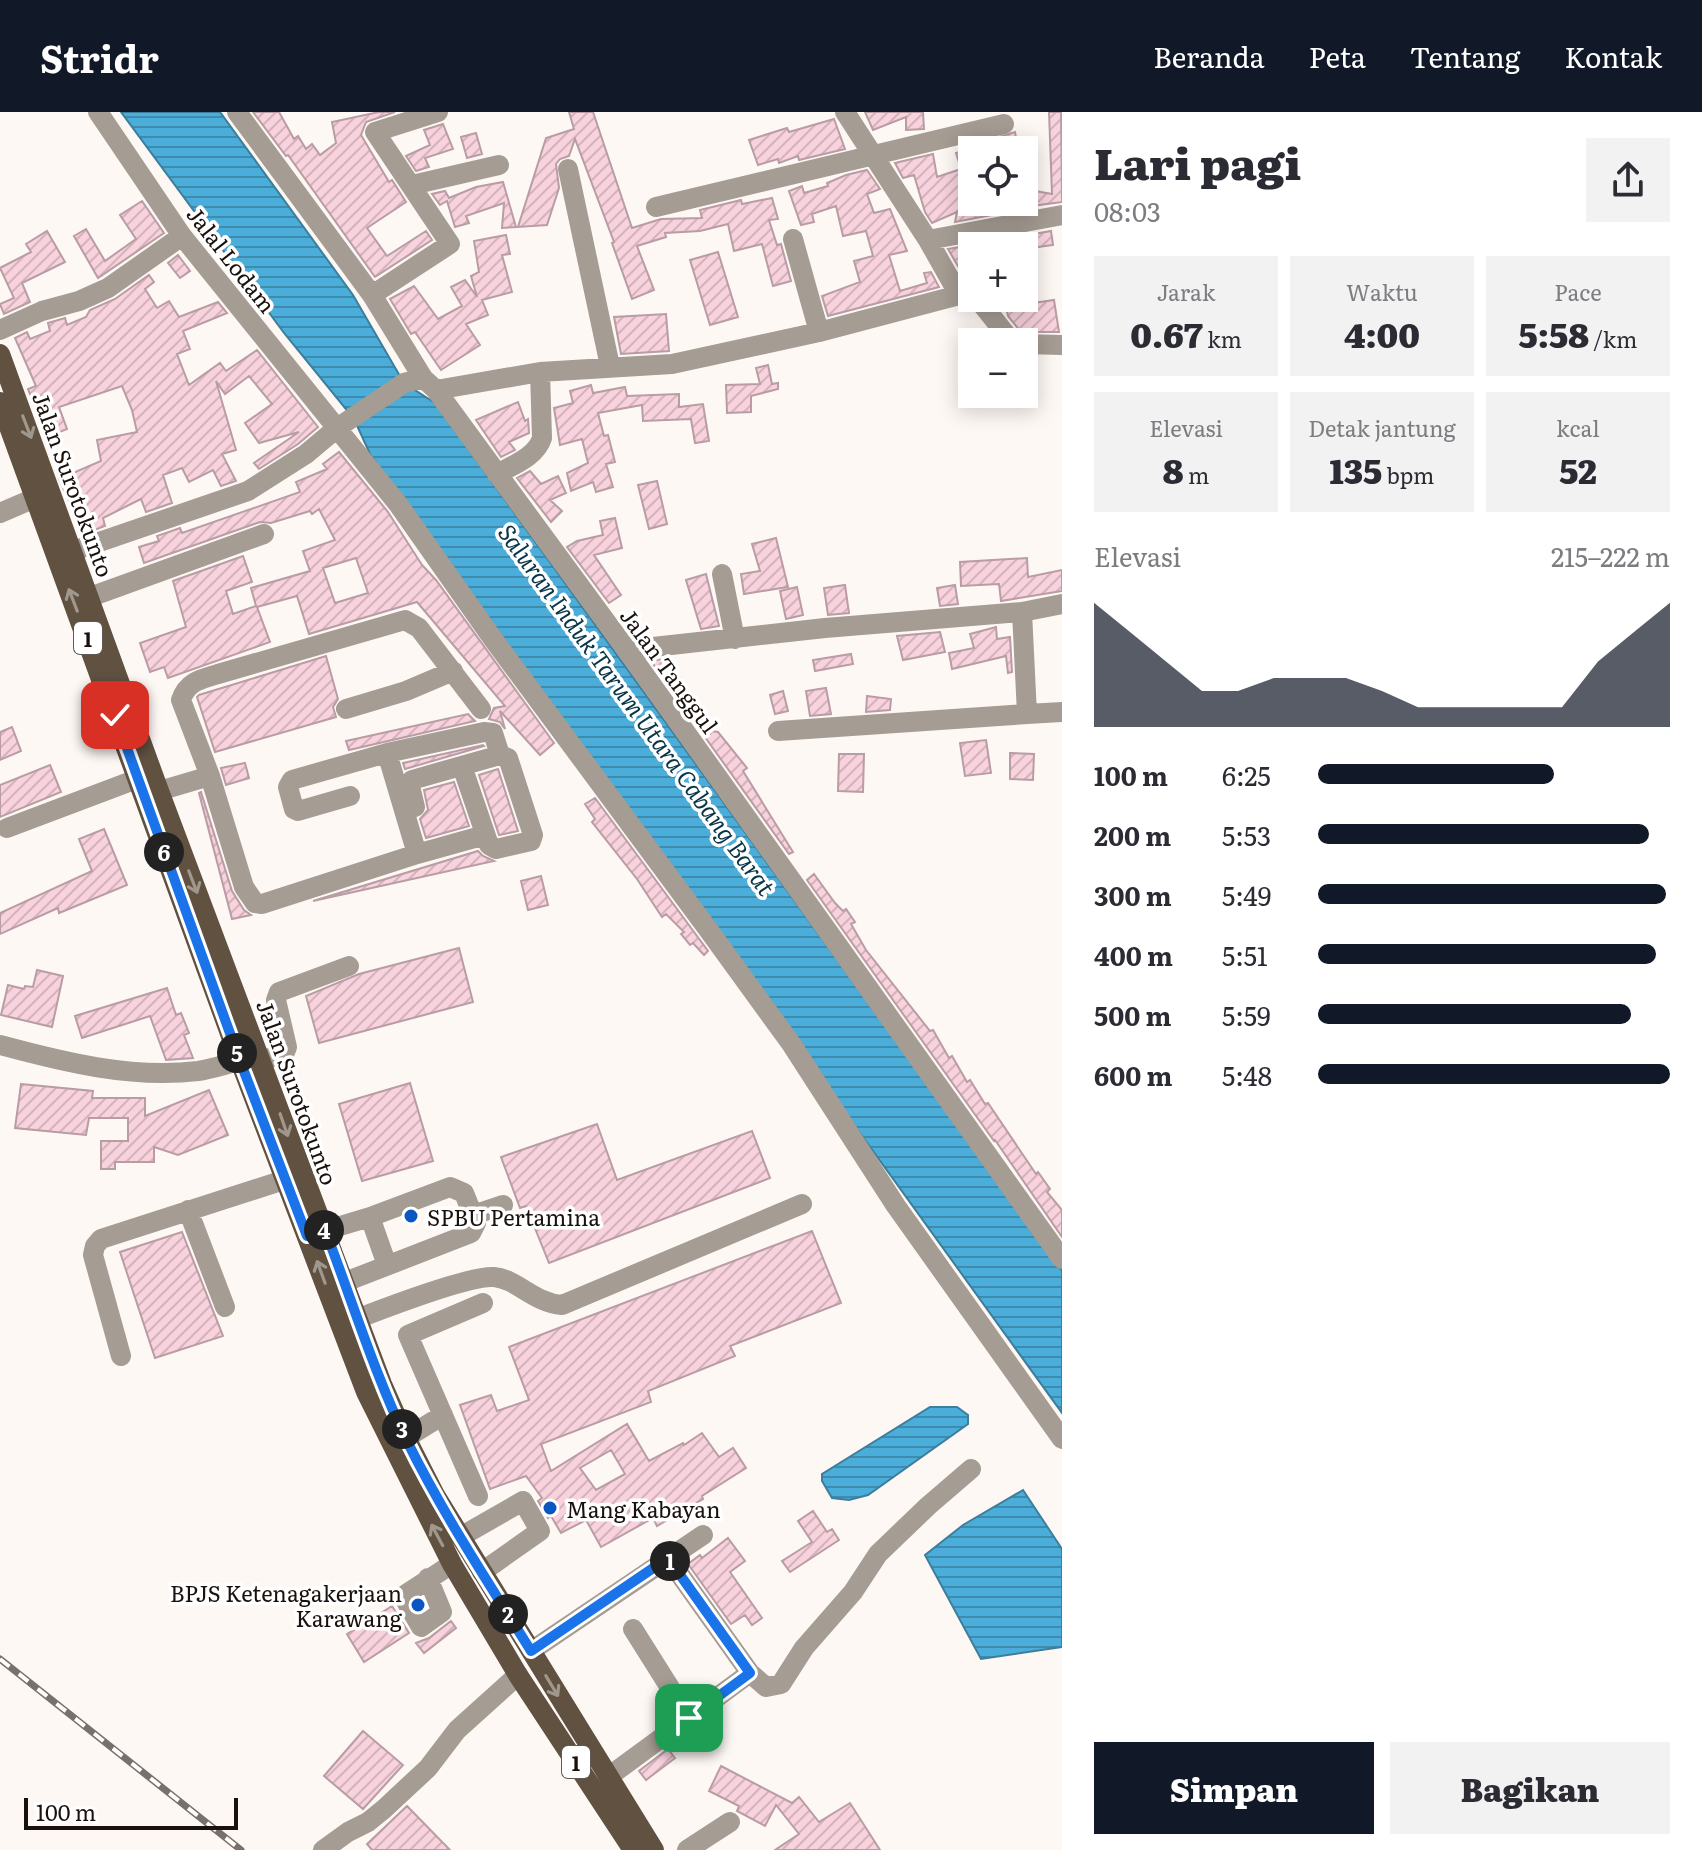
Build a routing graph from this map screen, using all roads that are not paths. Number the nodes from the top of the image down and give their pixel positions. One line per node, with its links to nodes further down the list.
1 (98, 112): 12 (street, Jalal Lodam)
2 (237, 112): 16 (street, Jalan Tanggul)
3 (438, 112): 9 (street)
4 (845, 112): 6 (street)
5 (1004, 124): 6 (street)
6 (871, 156): 10 (street); 14 (street)
7 (499, 165): 9 (street)
8 (568, 169): 25 (street)
9 (412, 185): 16 (street)
10 (656, 207)
11 (1062, 215): 14 (street)
12 (182, 236): 20 (street); 29 (street, Jalal Lodam)
13 (793, 239): 21 (street)
14 (928, 240): 15 (street)
15 (958, 282)
16 (372, 295): 27 (street, Jalan Tanggul)
17 (958, 297): 21 (street)
18 (989, 312): 19 (street)
19 (1001, 328)
20 (0, 330)
21 (819, 332): 25 (street)
22 (1038, 344): 23 (street)
23 (1062, 345)
24 (1, 360): 34 (main road, Jalan Surotokunto / 1, one-way to 34)
25 (610, 366): 26 (street)
26 (540, 372): 27 (street); 30 (street)
27 (421, 384): 29 (street); 30 (street, Jalan Tanggul)
28 (1, 408): 31 (main road, Jalan Surotokunto / 1)
29 (346, 423): 34 (street); 77 (street, Jalal Lodam)
30 (497, 474): 40 (street, Jalan Tanggul)
31 (35, 498): 32 (street); 51 (main road, Jalan Surotokunto / 1, one-way to 31)
32 (0, 513)
33 (264, 534): 36 (street)
34 (73, 551): 36 (main road, Jalan Surotokunto / 1)
35 (722, 574): 39 (street)
36 (90, 597): 52 (main road, Jalan Surotokunto / 1)
37 (1062, 604): 38 (street)
38 (1022, 612): 39 (street); 45 (street)
39 (735, 639): 40 (street)
40 (629, 653): 68 (street, Jalan Tanggul)
41 (453, 671): 42 (street); 43 (street); 50 (street)
42 (346, 709)
43 (481, 709)
44 (1062, 712): 45 (street)
45 (1027, 714): 46 (street)
46 (778, 731)
47 (387, 753): 48 (street); 53 (street); 56 (street)
48 (500, 755): 49 (street); 55 (street)
49 (462, 766): 55 (street); 56 (street)
50 (210, 776): 52 (street); 56 (street)
51 (137, 779): 54 (street); 59 (main road, Jalan Surotokunto / 1)
52 (159, 791): 60 (main road, Jalan Surotokunto / 1, one-way to 60)
53 (350, 796)
54 (7, 828)
55 (485, 835): 56 (street)
56 (422, 853)
57 (349, 966): 60 (street)
58 (0, 1045): 59 (street)
59 (240, 1061): 61 (main road, Jalan Surotokunto / 1)
60 (262, 1061): 67 (main road, Jalan Surotokunto / 1, one-way to 67)
61 (287, 1179): 64 (street); 67 (main road, Jalan Surotokunto / 1)
62 (802, 1204): 73 (street)
63 (503, 1205): 65 (street)
64 (188, 1210): 72 (street); 74 (street)
65 (473, 1215): 66 (street); 69 (street)
66 (370, 1217): 67 (street); 69 (street)
67 (316, 1233): 70 (main road, Jalan Surotokunto / 1); 73 (main road, Jalan Surotokunto / 1, one-way to 67)
68 (1062, 1259)
69 (387, 1265): 70 (street)
70 (345, 1282): 73 (main road, Jalan Surotokunto / 1)
71 (483, 1303): 75 (street)
72 (225, 1307)
73 (349, 1322): 76 (main road, Jalan Surotokunto / 1); 83 (main road, Jalan Surotokunto / 1, one-way to 73)
74 (121, 1356)
75 (443, 1415): 76 (street); 79 (street)
76 (406, 1438): 81 (main road, Jalan Surotokunto / 1)
77 (1062, 1439)
78 (971, 1469): 88 (street)
79 (478, 1496)
80 (703, 1535): 82 (street)
81 (460, 1537): 84 (main road, Jalan Surotokunto / 1); 84 (street)
82 (668, 1558): 87 (street); 88 (street)
83 (452, 1564): 85 (street); 89 (main road, Jalan Surotokunto / 1)
84 (482, 1572): 87 (main road, Jalan Surotokunto / 1)
85 (428, 1578)
86 (633, 1629): 90 (street)
87 (531, 1651): 91 (main road, Jalan Surotokunto / 1, one-way to 91)
88 (750, 1673): 90 (street)
89 (518, 1675): 93 (street); 94 (main road, Jalan Surotokunto / 1)
90 (689, 1718): 91 (street)
91 (608, 1777): 95 (main road, Jalan Surotokunto / 1)
92 (730, 1822): 96 (street)
93 (323, 1850)
94 (633, 1850)
95 (654, 1850)
96 (687, 1850)

